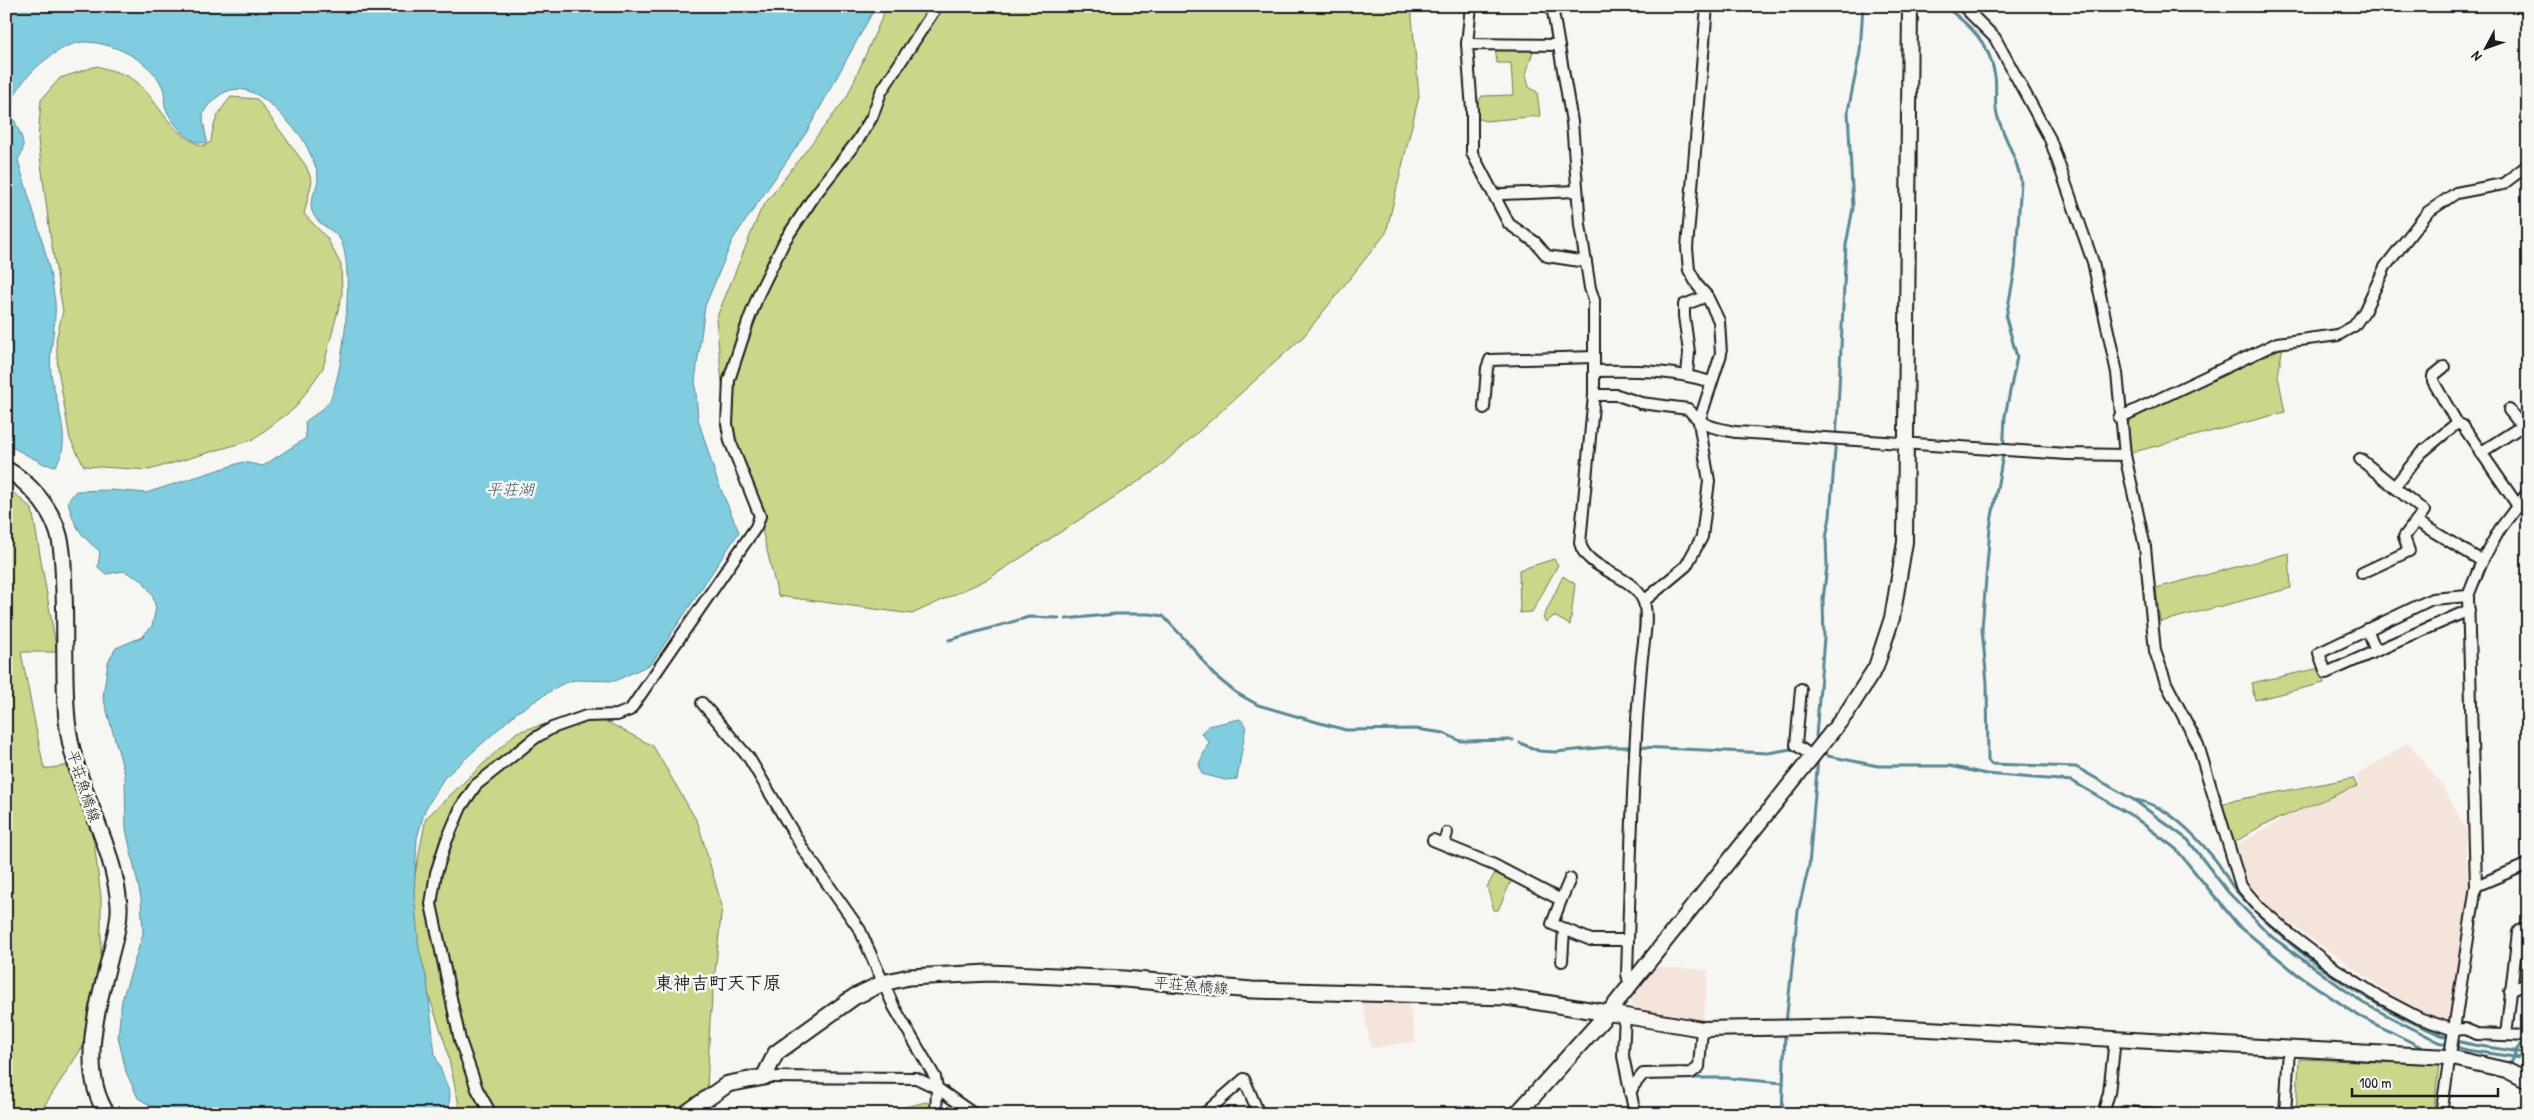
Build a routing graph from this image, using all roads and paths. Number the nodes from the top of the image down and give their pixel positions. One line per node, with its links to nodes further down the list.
1 (937, 6): 74 (street)
2 (1471, 6): 7 (street)
3 (1552, 6): 8 (street)
4 (1707, 6): 13 (street)
5 (1910, 6): 26 (street)
6 (1963, 6): 22 (street)
7 (1467, 44): 8 (street); 11 (street)
8 (1558, 45): 10 (street)
9 (2528, 164): 22 (street)
10 (1577, 191): 11 (street); 12 (street)
11 (1496, 196): 12 (street)
12 (1586, 262): 14 (street)
13 (1707, 296): 17 (street); 18 (street)
14 (1594, 357): 16 (street); 20 (street)
15 (2444, 367): 24 (street)
16 (1594, 371): 17 (street); 19 (street)
17 (1687, 375): 18 (street)
18 (1711, 382): 23 (street)
19 (1594, 395): 23 (street); 38 (street)
20 (1484, 408)
21 (2509, 410): 25 (street)
22 (2120, 418): 28 (street)
23 (1699, 422): 26 (street); 38 (street)
24 (2457, 423): 27 (street); 31 (street)
25 (2525, 430): 27 (street)
26 (1905, 442): 28 (street); 44 (street)
27 (2480, 453): 33 (street)
28 (2124, 455): 63 (street)
29 (2360, 459): 31 (street)
30 (6, 469): 73 (main road, 平荘魚橋線)
31 (2394, 487): 34 (street)
32 (2527, 495): 33 (street)
33 (2518, 506): 35 (street)
34 (2416, 521): 35 (street); 36 (street)
35 (2482, 561): 37 (street)
36 (2362, 574)
37 (2468, 596): 39 (street); 40 (street)
38 (1644, 601): 54 (street)
39 (2469, 610): 41 (street); 50 (street)
40 (2367, 629): 41 (street); 41 (street)
41 (2376, 651)
42 (1800, 690): 44 (street)
43 (702, 703): 56 (street)
44 (1812, 749): 58 (street)
45 (1447, 833): 47 (street)
46 (1433, 840): 47 (street)
47 (1444, 843): 51 (street)
48 (2528, 864): 50 (street)
49 (1570, 879): 51 (street)
50 (2476, 886): 63 (street)
51 (1561, 900): 53 (street)
52 (2528, 925): 59 (street)
53 (1564, 929): 54 (street); 55 (street)
54 (1628, 940): 58 (street)
55 (1562, 961)
56 (883, 983): 60 (main road, 平荘魚橋線); 69 (main road, 平荘魚橋線); 71 (street)
57 (2528, 983): 59 (street)
58 (1630, 988): 60 (street)
59 (2510, 991): 64 (street)
60 (1608, 1013): 61 (street); 80 (main road)
61 (1625, 1015): 62 (street); 72 (street)
62 (1702, 1029): 66 (street); 72 (street)
63 (2454, 1030): 64 (street); 68 (street)
64 (2506, 1035): 65 (street)
65 (2528, 1036)
66 (2114, 1039): 67 (street); 82 (street)
67 (2290, 1049): 68 (street); 85 (street)
68 (2448, 1057): 70 (street); 86 (street)
69 (764, 1077): 71 (street); 75 (main road)
70 (2528, 1081)
71 (938, 1088): 76 (street); 77 (street)
72 (1630, 1093): 81 (street)
73 (107, 1114)
74 (491, 1114)
75 (685, 1114)
76 (936, 1114)
77 (974, 1114)
78 (1204, 1114): 79 (street)
79 (1259, 1114)
80 (1517, 1114)
81 (1634, 1114)
82 (2103, 1114)
83 (2125, 1114): 84 (street)
84 (2157, 1114)
85 (2285, 1114)
86 (2440, 1114)

